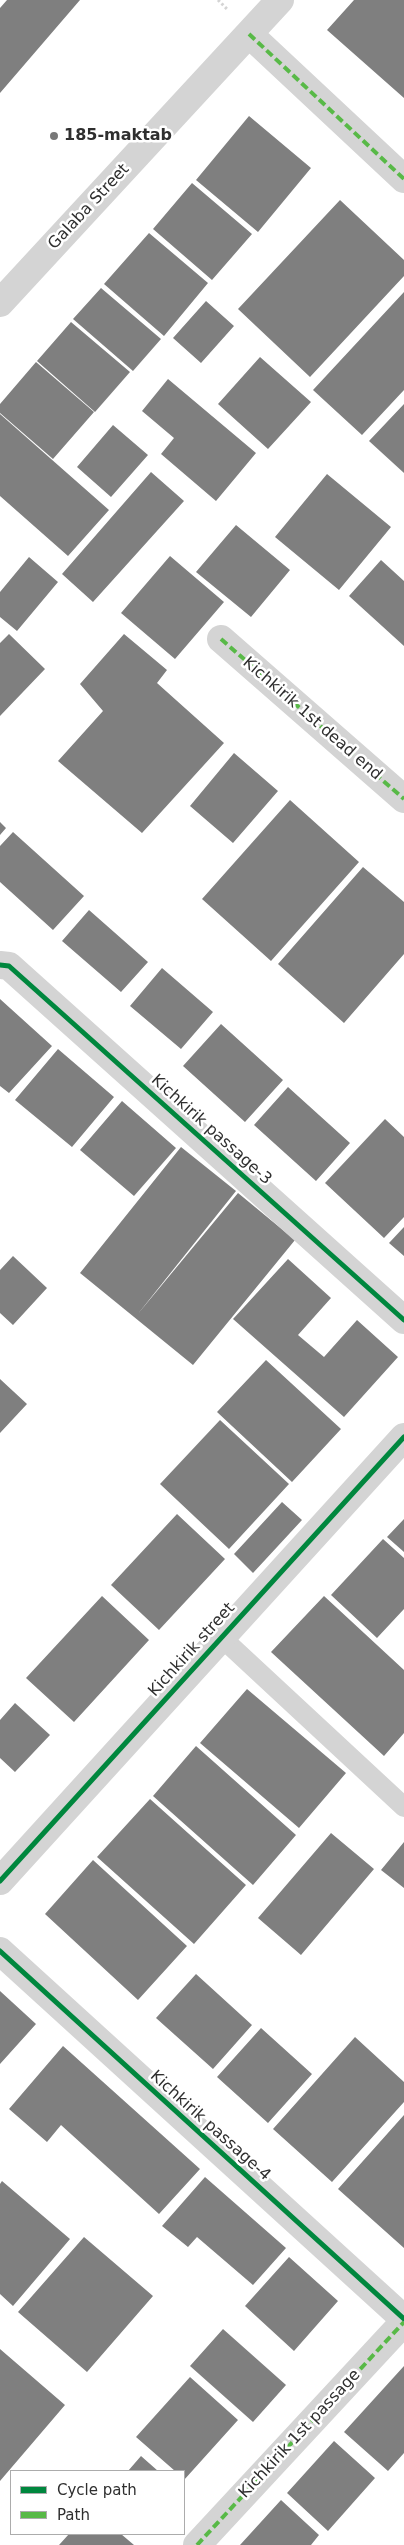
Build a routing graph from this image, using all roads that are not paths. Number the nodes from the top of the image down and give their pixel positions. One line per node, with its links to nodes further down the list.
1 (280, 0): 2 (street, Galaba Street)
2 (249, 34): 3 (street); 4 (street, Galaba Street)
3 (404, 179)
4 (0, 303)
5 (221, 639): 6 (street, Kichkirik 1st dead end)
6 (404, 799)
7 (0, 965): 8 (street, Kichkirik passage-3)
8 (404, 1320)
9 (404, 1437): 10 (street, Kichkirik street)
10 (221, 1637): 11 (lane); 12 (street, Kichkirik street)
11 (404, 1807)
12 (0, 1881)
13 (0, 1951): 14 (street, Kichkirik passage-4)
14 (404, 2321): 15 (street, Kichkirik 1st passage)
15 (197, 2545)

